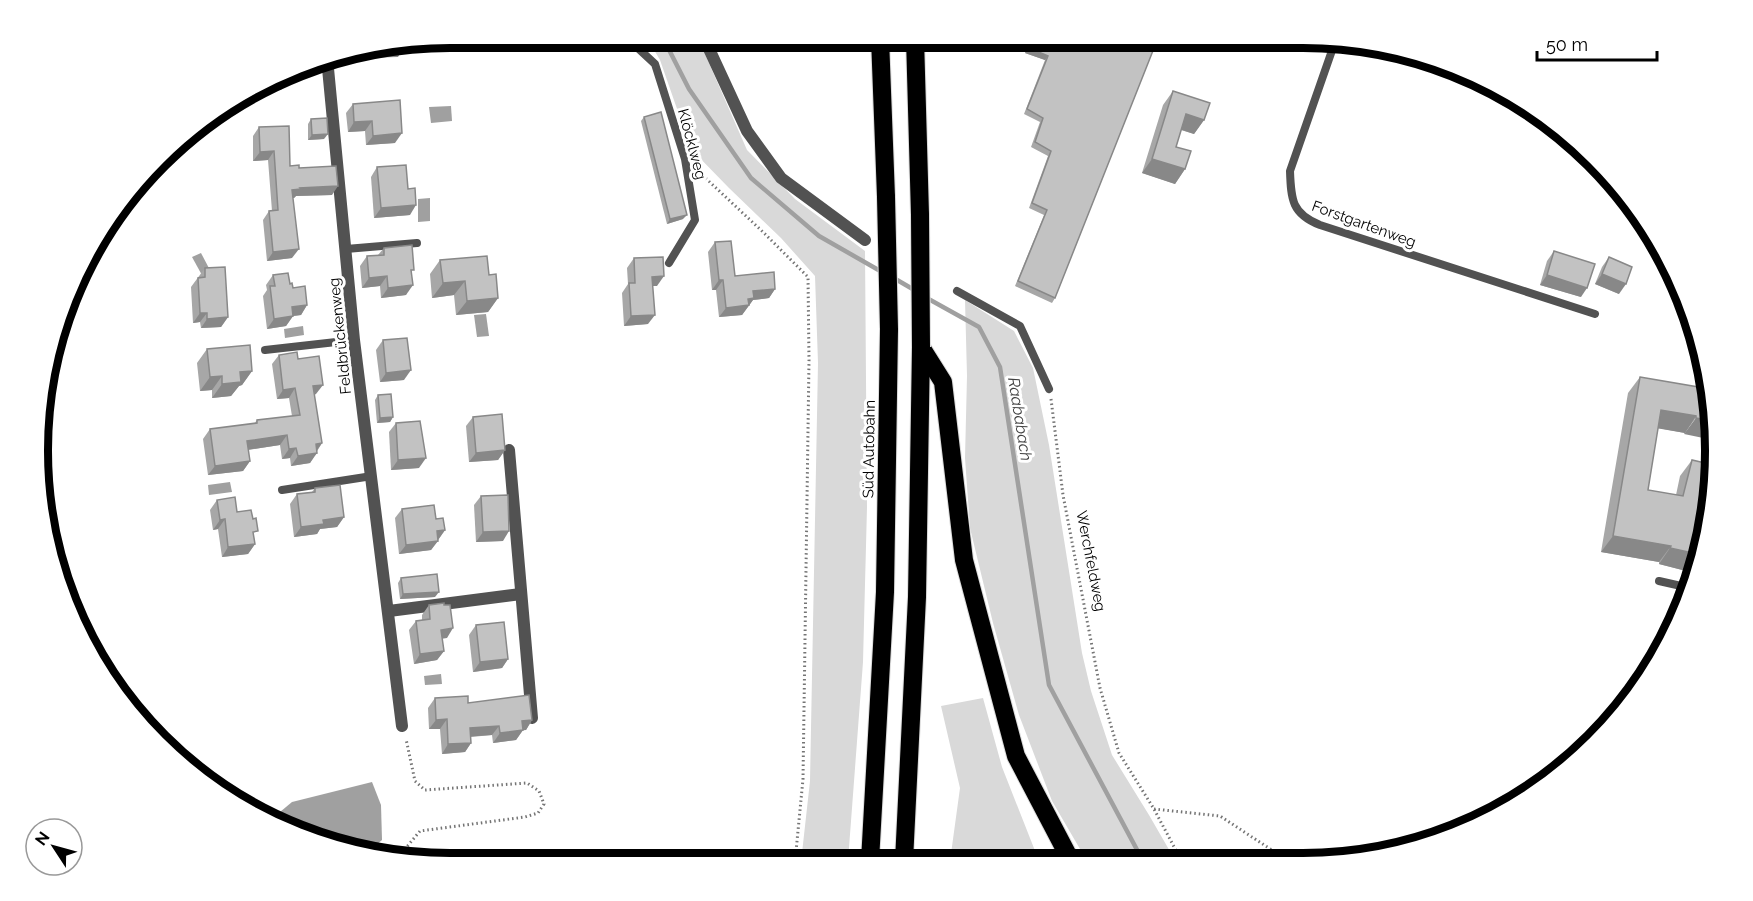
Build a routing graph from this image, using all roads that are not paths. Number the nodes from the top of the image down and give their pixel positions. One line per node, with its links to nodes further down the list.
1 (638, 48): 10 (lane, Klöcklweg)
2 (709, 48): 7 (street)
3 (880, 48): 26 (highway, Süd Autobahn, bridge)
4 (915, 48): 14 (highway, bridge)
5 (1332, 49): 12 (lane, Forstgartenweg)
6 (328, 67): 9 (street, Feldbrückenweg)
7 (865, 240)
8 (417, 243): 9 (lane)
9 (346, 249): 13 (street, Feldbrückenweg)
10 (669, 263)
11 (957, 291): 16 (lane)
12 (1595, 314)
13 (354, 340): 15 (lane); 18 (street, Feldbrückenweg)
14 (921, 347): 27 (highway); 28 (highway)
15 (265, 350)
16 (1049, 389)
17 (510, 450): 22 (street)
18 (372, 476): 19 (lane); 23 (street, Feldbrückenweg)
19 (282, 490)
20 (1659, 581): 21 (lane)
21 (1682, 586)
22 (521, 594): 23 (street); 24 (street)
23 (389, 611): 25 (street, Feldbrückenweg)
24 (532, 718)
25 (402, 726)
26 (870, 853)
27 (904, 853)
28 (1067, 853)

